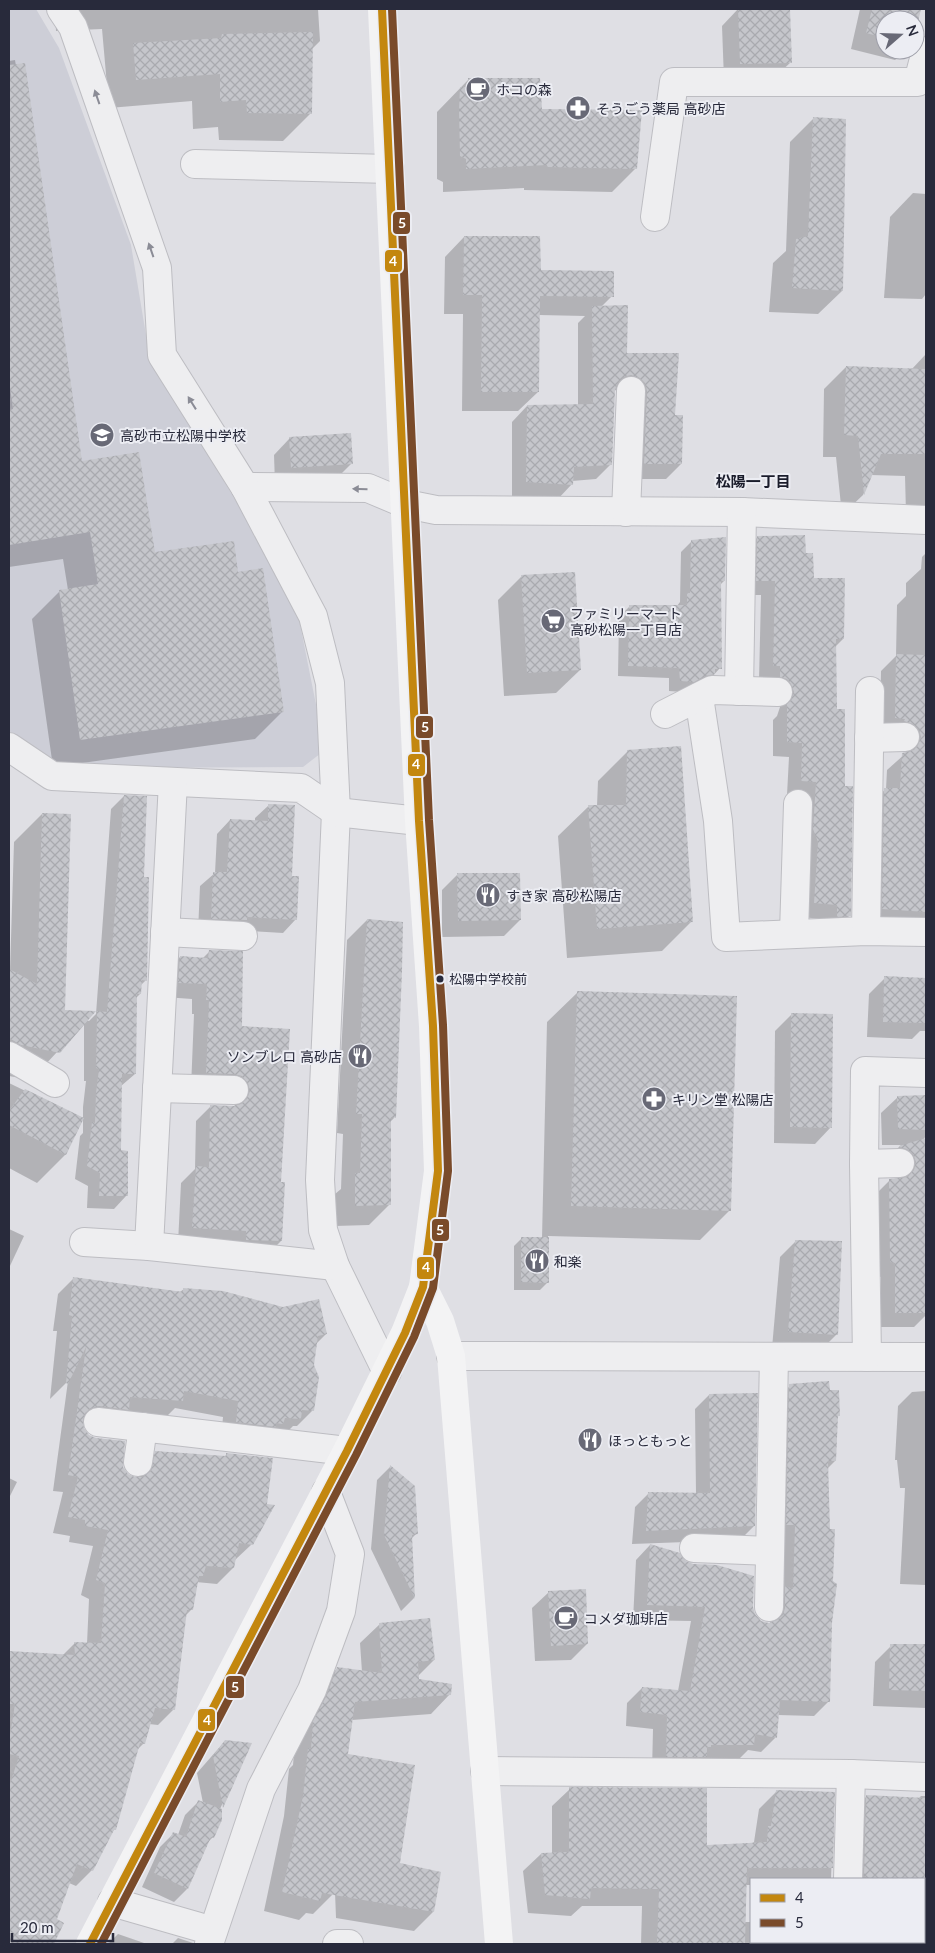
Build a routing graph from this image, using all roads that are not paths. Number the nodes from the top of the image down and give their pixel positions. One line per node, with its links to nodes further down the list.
1 (61, 9): 8 (street, one-way to 1)
2 (382, 9): 5 (main road)
3 (926, 51): 6 (street)
4 (195, 164): 5 (street)
5 (390, 169): 9 (main road)
6 (655, 217)
7 (631, 391): 10 (street)
8 (244, 487): 9 (street, one-way to 8); 23 (street)
9 (406, 504): 10 (street); 24 (main road)
10 (626, 512): 11 (street)
11 (742, 512): 12 (street); 13 (street)
12 (926, 520)
13 (739, 691): 15 (street); 16 (street)
14 (870, 691): 19 (street)
15 (778, 692)
16 (699, 697): 17 (street); 28 (street)
17 (665, 714)
18 (905, 737): 19 (street)
19 (870, 738): 25 (street)
20 (9, 747): 21 (street)
21 (173, 782): 23 (street); 26 (street)
22 (798, 804): 28 (street)
23 (336, 812): 24 (street); 39 (street)
24 (420, 821): 40 (main road)
25 (866, 931): 27 (street); 28 (street)
26 (165, 932): 29 (street); 33 (street)
27 (926, 932)
28 (794, 933)
29 (243, 936)
30 (9, 1056): 32 (street)
31 (926, 1073): 36 (street)
32 (55, 1082)
33 (157, 1088): 34 (street); 38 (street)
34 (234, 1090)
35 (900, 1163): 36 (street)
36 (864, 1164): 43 (street)
37 (84, 1242): 38 (street)
38 (149, 1246): 39 (street)
39 (335, 1266): 45 (street)
40 (423, 1287): 41 (main road); 45 (main road)
41 (451, 1356): 42 (street); 54 (main road)
42 (774, 1357): 43 (street); 52 (street)
43 (867, 1357): 44 (street)
44 (926, 1357)
45 (387, 1372): 48 (main road)
46 (98, 1422): 47 (street)
47 (143, 1427): 48 (street); 49 (street)
48 (347, 1451): 50 (main road)
49 (138, 1462)
50 (326, 1492): 58 (main road); 59 (street)
51 (694, 1548): 52 (street)
52 (770, 1551): 53 (street)
53 (769, 1607)
54 (485, 1771): 55 (street); 63 (main road)
55 (851, 1774): 56 (street); 57 (street)
56 (926, 1777)
57 (848, 1878)
58 (112, 1902): 59 (street); 60 (main road)
59 (211, 1938)
60 (90, 1944)
61 (337, 1944): 62 (street)
62 (349, 1944)
63 (499, 1944)

